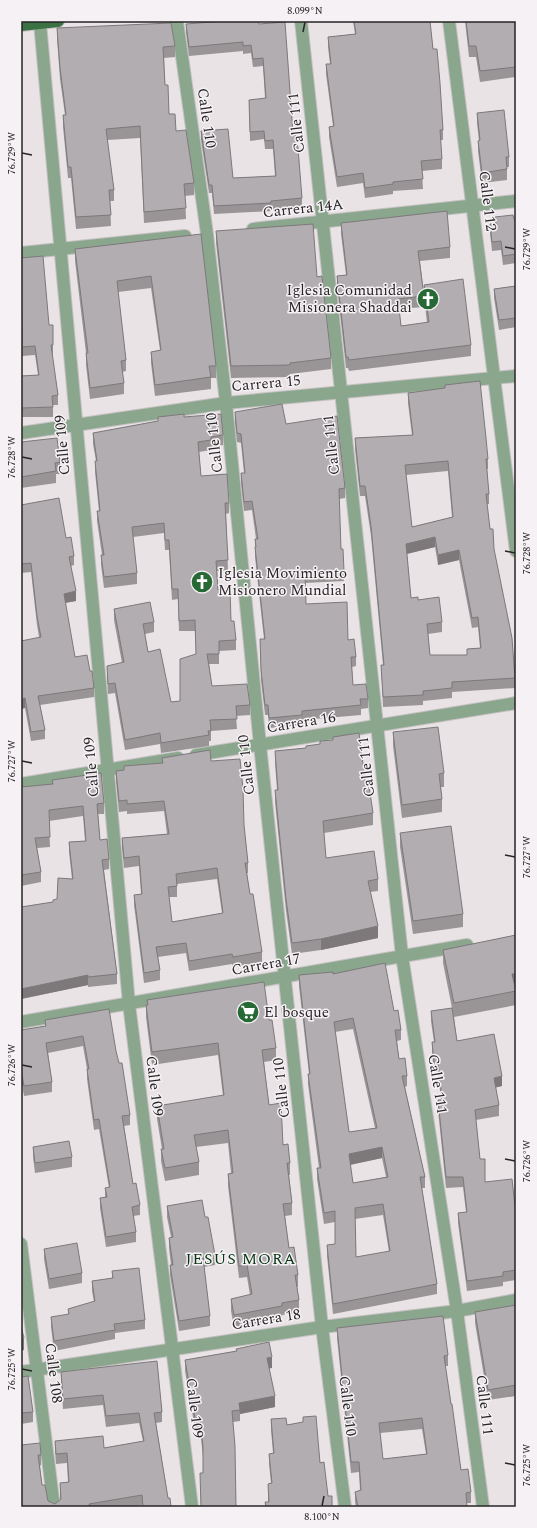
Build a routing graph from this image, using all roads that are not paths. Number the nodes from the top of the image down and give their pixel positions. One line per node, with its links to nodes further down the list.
1 (58, 21): 5 (main road)
2 (177, 21): 11 (street, Calle 110)
3 (301, 21): 9 (street, Calle 111)
4 (449, 21): 8 (street, Calle 112)
5 (40, 23): 6 (main road); 12 (street, Calle 109)
6 (21, 25)
7 (516, 201): 8 (street, Carrera 14A)
8 (473, 205): 9 (street, Carrera 14A); 15 (street, Calle 112)
9 (323, 222): 10 (street, Carrera 14A); 16 (street, Calle 111)
10 (238, 231)
11 (211, 234): 12 (street); 17 (street, Calle 110)
12 (60, 249): 13 (street); 18 (street, Calle 109)
13 (21, 253)
14 (516, 376): 15 (street, Carrera 15)
15 (494, 378): 16 (street, Carrera 15); 20 (street, Calle 112)
16 (341, 392): 17 (street, Carrera 15); 22 (street, Calle 111)
17 (226, 403): 18 (street, Carrera 15); 23 (street, Calle 110)
18 (76, 425): 19 (street, Carrera 15); 24 (street, Calle 109)
19 (21, 433)
20 (516, 551)
21 (516, 703): 22 (street, Carrera 16)
22 (377, 726): 23 (street, Carrera 16); 27 (street, Calle 111)
23 (260, 745): 24 (street, Carrera 16); 28 (street, Calle 110)
24 (108, 770): 25 (street, Carrera 16); 29 (street, Calle 109)
25 (21, 784)
26 (478, 943): 27 (street, Carrera 17)
27 (402, 956): 28 (street, Carrera 17); 33 (street, Calle 111)
28 (285, 977): 29 (street, Carrera 17); 34 (street, Calle 110)
29 (129, 1004): 30 (street, Carrera 17); 35 (street, Calle 109)
30 (21, 1022)
31 (21, 1244): 36 (street, Calle 108)
32 (516, 1300): 33 (street, Carrera 18)
33 (457, 1311): 34 (street, Carrera 18); 41 (street, Calle 111)
34 (322, 1327): 35 (street, Carrera 18); 40 (street, Calle 110)
35 (172, 1350): 36 (street, Carrera 18); 39 (street, Calle 109)
36 (37, 1370): 37 (street, Carrera 18); 38 (street, Calle 108)
37 (21, 1372)
38 (54, 1507)
39 (192, 1507)
40 (345, 1507)
41 (482, 1507)

